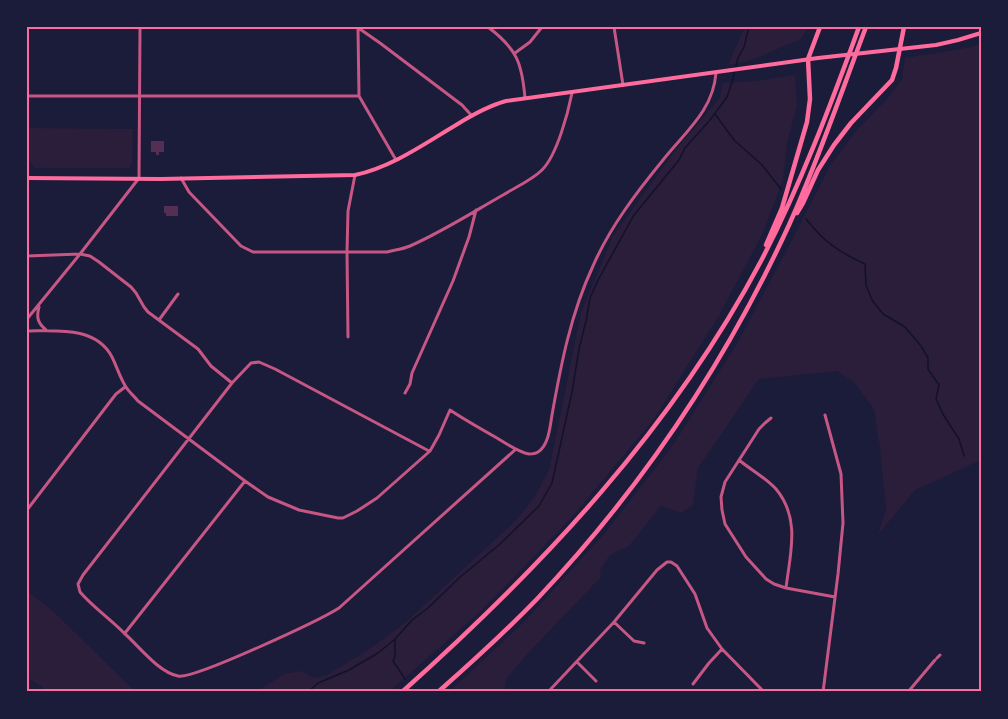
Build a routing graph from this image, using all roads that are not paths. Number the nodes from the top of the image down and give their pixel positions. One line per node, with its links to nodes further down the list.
1 (140, 27): 21 (street)
2 (352, 27): 3 (street)
3 (357, 27): 22 (street); 24 (street)
4 (488, 27): 14 (street)
5 (542, 27): 14 (street)
6 (614, 27): 18 (street)
7 (820, 27): 15 (highway)
8 (859, 27): 12 (highway)
9 (866, 27): 12 (highway)
10 (904, 27): 13 (highway)
11 (981, 33): 13 (main road)
12 (859, 36): 16 (highway)
13 (899, 50): 15 (main road); 31 (highway)
14 (515, 53): 23 (street)
15 (808, 59): 17 (main road); 35 (highway)
16 (846, 72): 31 (highway); 35 (highway)
17 (717, 73): 18 (main road); 49 (street)
18 (623, 85): 19 (main road)
19 (572, 93): 23 (main road); 30 (street)
20 (27, 96): 21 (street)
21 (140, 96): 22 (street); 29 (street)
22 (359, 96): 25 (street)
23 (525, 98): 24 (main road)
24 (472, 116): 25 (main road)
25 (396, 160): 26 (main road)
26 (355, 175): 27 (main road); 32 (street)
27 (181, 177): 29 (main road); 32 (street)
28 (27, 178): 29 (main road)
29 (139, 178): 33 (street)
30 (476, 210): 32 (street); 45 (street)
31 (789, 226): 65 (highway)
32 (347, 252): 42 (street)
33 (80, 254): 34 (street); 37 (street); 39 (street)
34 (27, 256)
35 (760, 262): 64 (highway)
36 (178, 294): 39 (street)
37 (39, 306): 38 (street); 41 (street)
38 (27, 319)
39 (159, 320): 43 (street)
40 (27, 331): 41 (street)
41 (46, 331): 44 (street)
42 (348, 337)
43 (232, 383): 48 (street); 50 (street)
44 (125, 387): 48 (street); 53 (street)
45 (405, 393)
46 (825, 415): 55 (street)
47 (771, 418): 51 (street)
48 (190, 439): 52 (street); 57 (street)
49 (516, 449): 50 (street); 57 (street)
50 (430, 451): 52 (street)
51 (739, 460): 54 (street); 54 (street)
52 (245, 481): 57 (street)
53 (27, 510)
54 (786, 588): 55 (street)
55 (835, 597): 68 (street)
56 (614, 622): 58 (street); 59 (street); 61 (street)
57 (125, 633)
58 (644, 644)
59 (723, 649): 63 (street); 67 (street)
60 (938, 658): 69 (street)
61 (577, 662): 62 (street); 66 (street)
62 (596, 681)
63 (693, 684)
64 (402, 692)
65 (438, 692)
66 (548, 692)
67 (764, 692)
68 (824, 692)
69 (908, 692)

